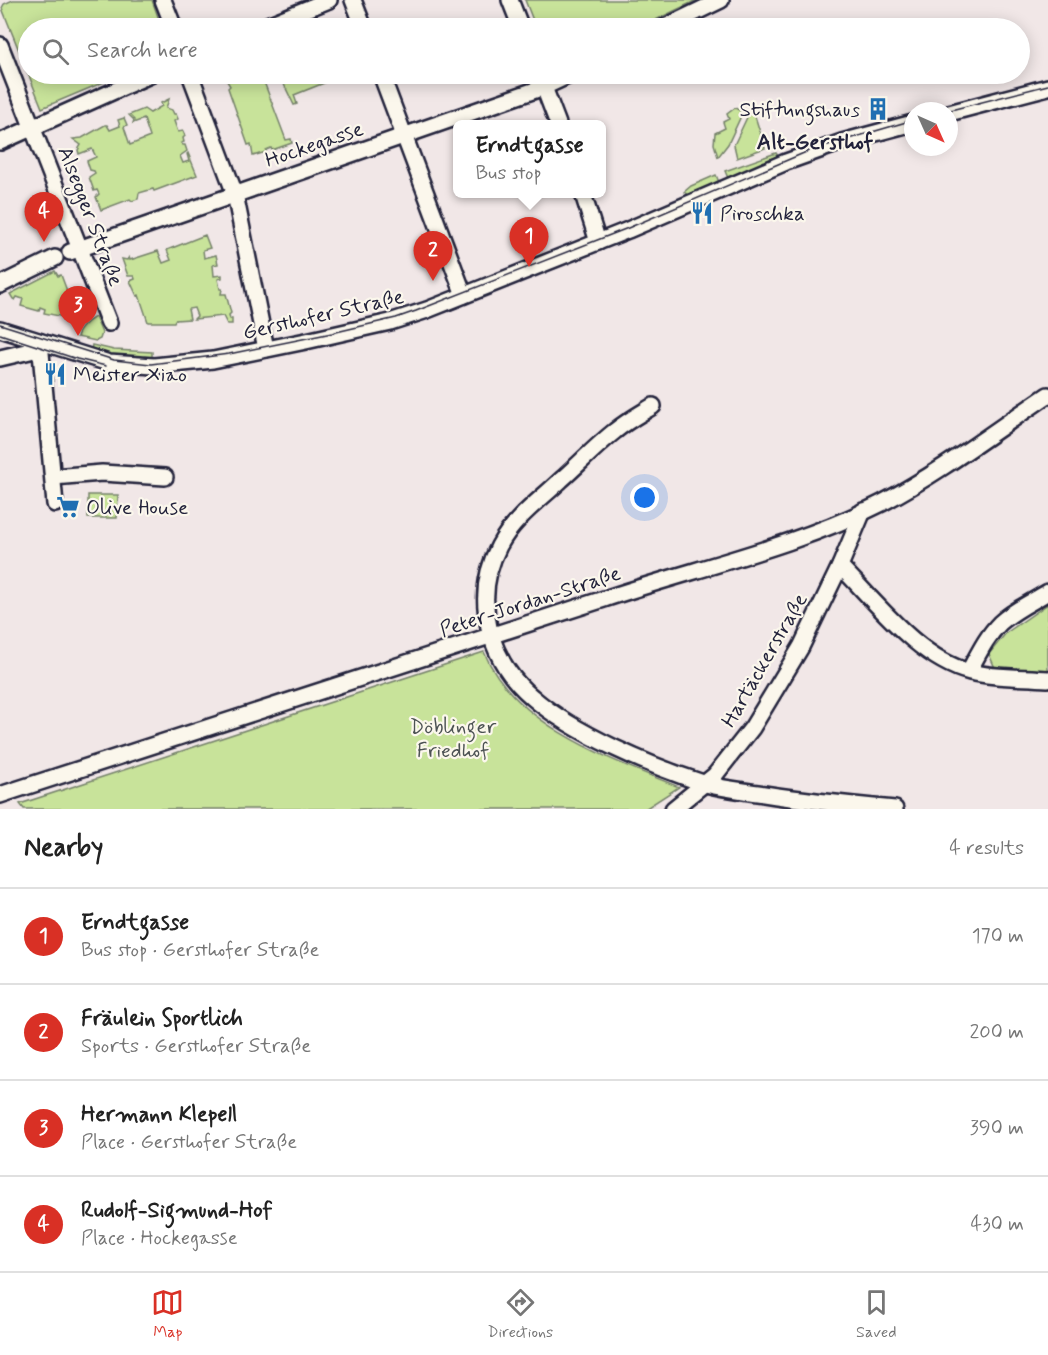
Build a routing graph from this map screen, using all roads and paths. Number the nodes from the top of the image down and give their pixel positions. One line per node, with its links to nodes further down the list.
1 (163, 0): 6 (street)
2 (329, 0): 7 (street)
3 (353, 0): 8 (street)
4 (510, 0): 9 (street)
5 (721, 0): 10 (street)
6 (170, 18)
7 (285, 18)
8 (360, 18)
9 (517, 18)
10 (684, 18)
11 (0, 45): 21 (street, Alsegger Straße)
12 (129, 84): 21 (street)
13 (194, 84): 24 (street)
14 (385, 84): 22 (street)
15 (531, 84): 22 (street, Hockegasse)
16 (543, 84): 19 (street)
17 (1048, 87): 18 (street)
18 (958, 111)
19 (556, 120)
20 (904, 125): 26 (street, Gersthofer Straße)
21 (33, 126): 23 (street); 27 (street, Alsegger Straße)
22 (404, 135): 24 (street, Hockegasse); 30 (street)
23 (0, 142)
24 (235, 194): 27 (street, Hockegasse); 34 (street)
25 (584, 198): 26 (street)
26 (598, 242): 30 (street, Gersthofer Straße)
27 (75, 250): 31 (street, Alsegger Straße)
28 (55, 258): 29 (street)
29 (0, 285)
30 (464, 295): 34 (street, Gersthofer Straße)
31 (109, 323)
32 (0, 329): 33 (street, Gersthofer Straße)
33 (40, 342): 34 (street, Gersthofer Straße); 35 (street); 38 (street)
34 (266, 349)
35 (0, 358)
36 (1048, 395): 41 (street, Peter-Jordan-Straße)
37 (653, 406): 44 (street)
38 (53, 477): 39 (street); 40 (street)
39 (165, 477)
40 (55, 504)
41 (863, 511): 42 (street, Hartäckerstraße); 44 (street, Peter-Jordan-Straße)
42 (840, 566): 45 (street); 47 (street, Hartäckerstraße)
43 (1048, 592): 45 (street)
44 (491, 636): 47 (street); 48 (street, Peter-Jordan-Straße)
45 (969, 671): 46 (street)
46 (1048, 680)
47 (706, 784): 49 (street, Hartäckerstraße); 50 (street)
48 (0, 795)
49 (673, 809)
50 (895, 809)

